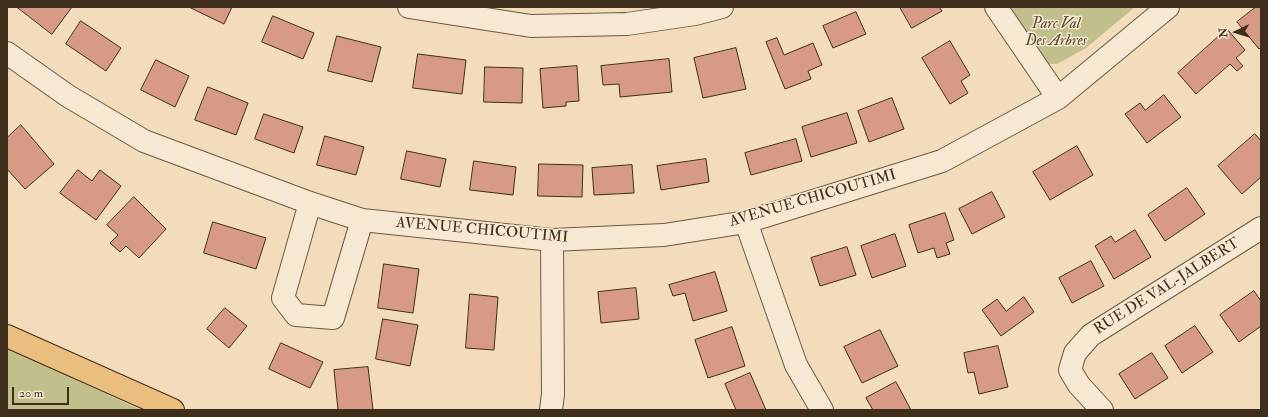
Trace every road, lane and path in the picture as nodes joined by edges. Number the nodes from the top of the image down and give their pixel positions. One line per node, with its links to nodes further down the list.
1 (409, 7): 5 (street)
2 (722, 7): 5 (street)
3 (996, 7): 7 (street)
4 (1168, 7): 7 (street, AVENUE CHICOUTIMI)
5 (627, 15)
6 (7, 53): 8 (street, AVENUE CHICOUTIMI)
7 (1058, 98): 10 (street, AVENUE CHICOUTIMI)
8 (310, 203): 9 (street, AVENUE CHICOUTIMI); 9 (street)
9 (362, 220): 12 (street, AVENUE CHICOUTIMI)
10 (746, 222): 12 (street, AVENUE CHICOUTIMI); 16 (street)
11 (1261, 228): 17 (street, RUE DE VAL-JALBERT)
12 (552, 240): 15 (street)
13 (7, 336): 14 (main road)
14 (173, 410)
15 (552, 410)
16 (822, 410)
17 (1102, 410)

